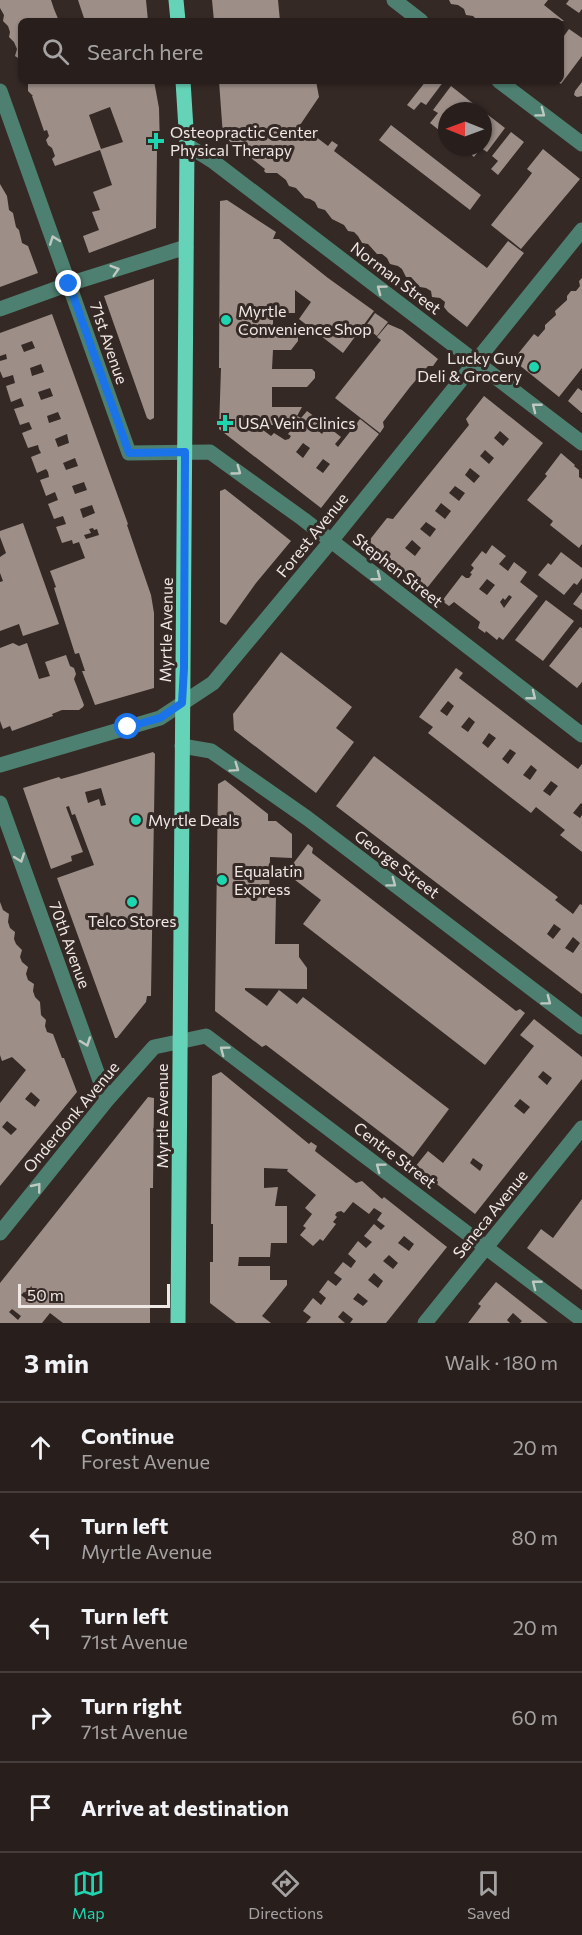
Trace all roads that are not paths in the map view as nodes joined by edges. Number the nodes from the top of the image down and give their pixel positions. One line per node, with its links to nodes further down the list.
1 (176, 0): 3 (main road)
2 (394, 0): 4 (street)
3 (177, 18)
4 (417, 18)
5 (183, 84): 9 (main road, Myrtle Avenue)
6 (504, 84): 8 (street, one-way to 8)
7 (0, 91): 12 (street, 71st Avenue, one-way to 7)
8 (582, 144)
9 (187, 145): 11 (main road, Myrtle Avenue); 14 (street, Norman Street, one-way to 9)
10 (582, 230): 14 (street, Forest Avenue)
11 (186, 247): 12 (street, one-way to 11); 16 (main road, Myrtle Avenue)
12 (69, 284): 13 (street); 16 (street, 71st Avenue)
13 (0, 309)
14 (476, 361): 15 (street, Norman Street, one-way to 14); 17 (street, Forest Avenue)
15 (582, 443)
16 (185, 452): 17 (street, Stephen Street, one-way to 17); 18 (main road, Myrtle Avenue)
17 (331, 541): 18 (street, Forest Avenue); 19 (street, Stephen Street, one-way to 19)
18 (182, 703): 20 (main road, Myrtle Avenue); 21 (street, Forest Avenue)
19 (582, 735)
20 (182, 746): 23 (street, George Street, one-way to 23); 24 (main road, Myrtle Avenue)
21 (0, 765)
22 (0, 803): 25 (street, 70th Avenue, one-way to 25)
23 (582, 1027)
24 (180, 1041): 25 (street, Onderdonk Avenue); 28 (street, Centre Street, one-way to 24); 30 (main road, Myrtle Avenue)
25 (107, 1100): 27 (street, Onderdonk Avenue, one-way to 25)
26 (582, 1128): 28 (street, Seneca Avenue)
27 (0, 1233)
28 (487, 1247): 29 (street, Centre Street, one-way to 28); 31 (street, Seneca Avenue)
29 (582, 1320)
30 (179, 1323)
31 (425, 1323)

